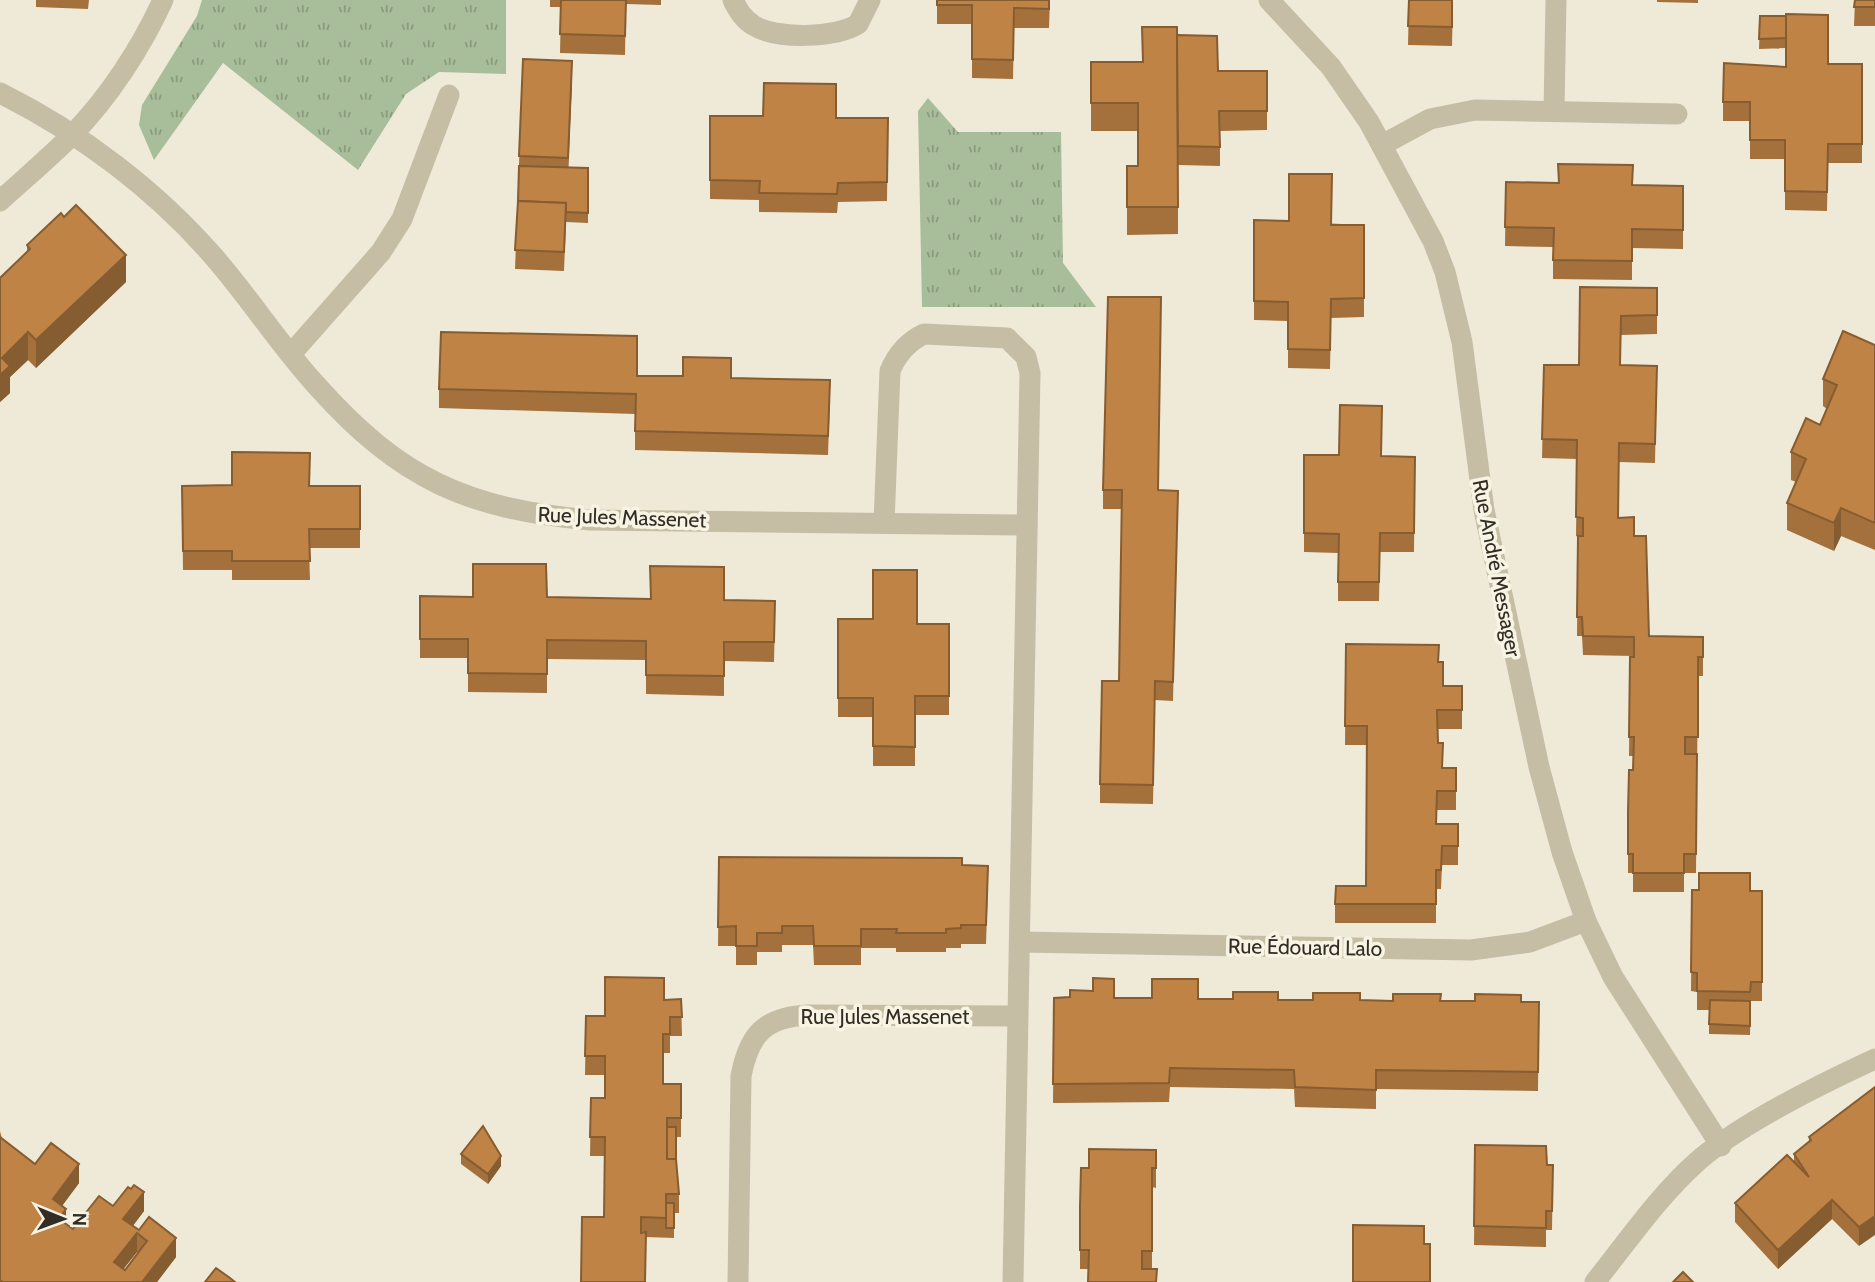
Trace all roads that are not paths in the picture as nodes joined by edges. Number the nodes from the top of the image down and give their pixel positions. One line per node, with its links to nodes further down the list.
1 (163, 0): 10 (street)
2 (733, 0): 3 (street)
3 (870, 0)
4 (1269, 0): 11 (street, Rue André Messager)
5 (1556, 0): 8 (street)
6 (0, 93): 10 (street, Rue Jules Massenet)
7 (449, 94): 13 (street)
8 (1554, 110): 9 (street); 11 (street)
9 (1677, 114)
10 (72, 135): 12 (street); 13 (street, Rue Jules Massenet)
11 (1382, 145): 16 (street, Rue André Messager)
12 (0, 201)
13 (291, 354): 14 (street, Rue Jules Massenet)
14 (884, 523): 15 (street, Rue Jules Massenet); 15 (street)
15 (1027, 524): 17 (street)
16 (1586, 921): 17 (street, Rue Édouard Lalo); 20 (street, Rue André Messager)
17 (1020, 942): 18 (street)
18 (1017, 1016): 21 (street, Rue Jules Massenet); 22 (street)
19 (1875, 1059): 20 (street)
20 (1721, 1146): 23 (street)
21 (738, 1282)
22 (1013, 1282)
23 (1595, 1282)

